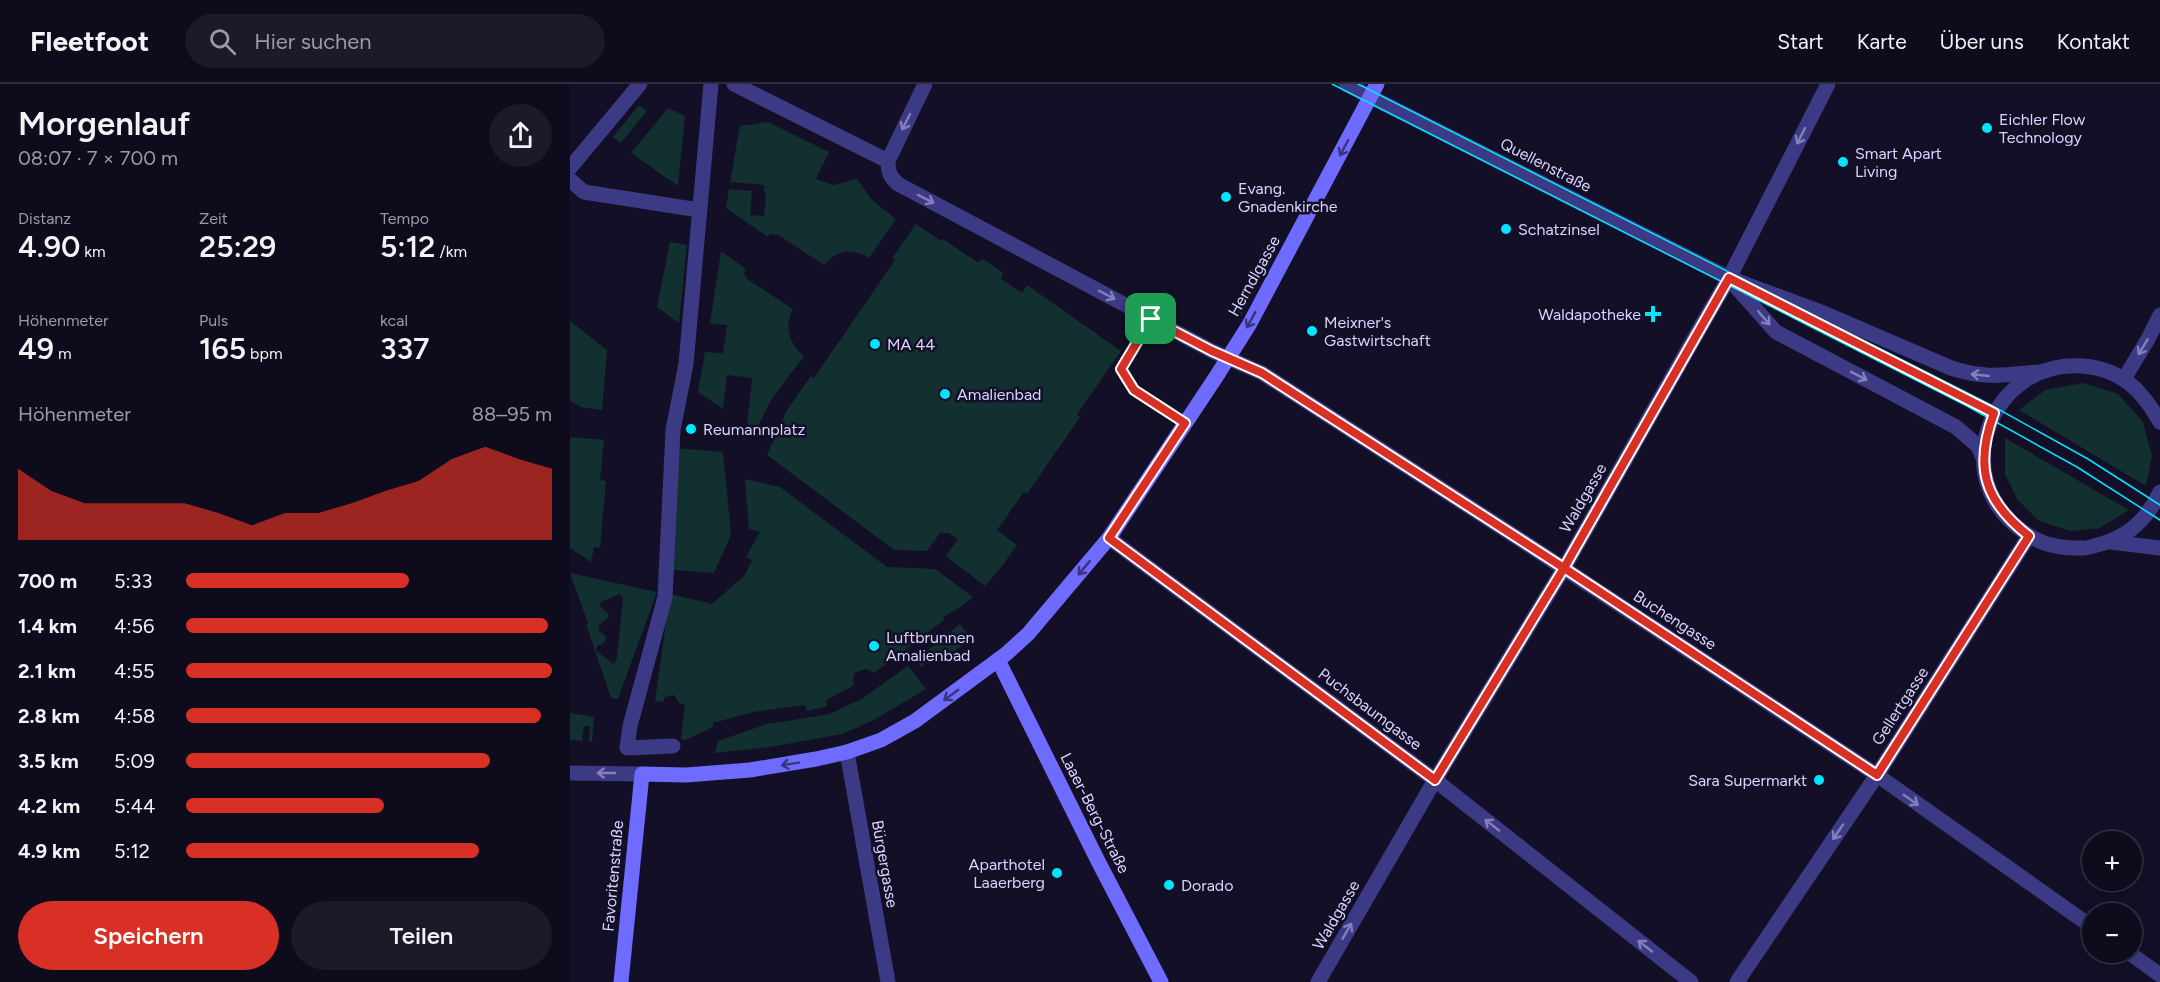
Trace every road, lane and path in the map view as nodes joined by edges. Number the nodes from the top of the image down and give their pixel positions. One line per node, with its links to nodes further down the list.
1 (640, 84): 9 (street)
2 (711, 84): 11 (street)
3 (734, 84): 8 (street)
4 (925, 84): 8 (street, one-way to 8)
5 (1346, 84): 7 (street, Quellenstraße)
6 (1828, 84): 12 (street, Waldgasse, one-way to 12)
7 (1374, 90): 12 (street, Quellenstraße); 15 (main road, Herndlgasse, one-way to 15)
8 (888, 161): 14 (street, one-way to 14)
9 (570, 168)
10 (570, 180): 11 (street)
11 (699, 210): 30 (street)
12 (1729, 278): 16 (street, Quellenstraße, one-way to 12); 18 (lane, Quellenstraße); 21 (street, Quellenstraße, one-way to 21); 28 (street, Waldgasse)
13 (2160, 315): 17 (street, one-way to 17)
14 (1151, 319): 15 (street); 20 (lane)
15 (1228, 357): 20 (main road); 28 (street, Buchengasse)
16 (2038, 372): 17 (street); 18 (street)
17 (2124, 379): 19 (street)
18 (1994, 413): 21 (street)
19 (2160, 422)
20 (1185, 423): 25 (main road)
21 (1983, 458): 24 (street)
22 (2160, 492): 23 (street)
23 (2156, 510): 26 (street)
24 (2029, 536): 26 (street); 34 (street, Gellertgasse)
25 (1109, 538): 29 (main road, one-way to 29); 35 (street, Puchsbaumgasse)
26 (2111, 542): 27 (street)
27 (2160, 548)
28 (1564, 568): 34 (street, Buchengasse); 35 (street, Waldgasse)
29 (998, 660): 31 (main road, one-way to 31); 41 (main road, Laaer-Berg-Straße)
30 (673, 746)
31 (847, 752): 33 (main road, one-way to 33); 40 (street, Bürgergasse)
32 (570, 773): 33 (street, one-way to 32)
33 (642, 774): 39 (main road, Favoritenstraße)
34 (1877, 775): 36 (street, Buchengasse, one-way to 36); 44 (street, Gellertgasse, one-way to 44)
35 (1435, 780): 42 (street, Waldgasse, one-way to 35); 43 (street, Puchsbaumgasse, one-way to 35)
36 (2082, 920)
37 (2142, 962): 38 (street)
38 (2160, 975)
39 (621, 982)
40 (888, 982)
41 (1161, 982)
42 (1318, 982)
43 (1690, 982)
44 (1737, 982)

